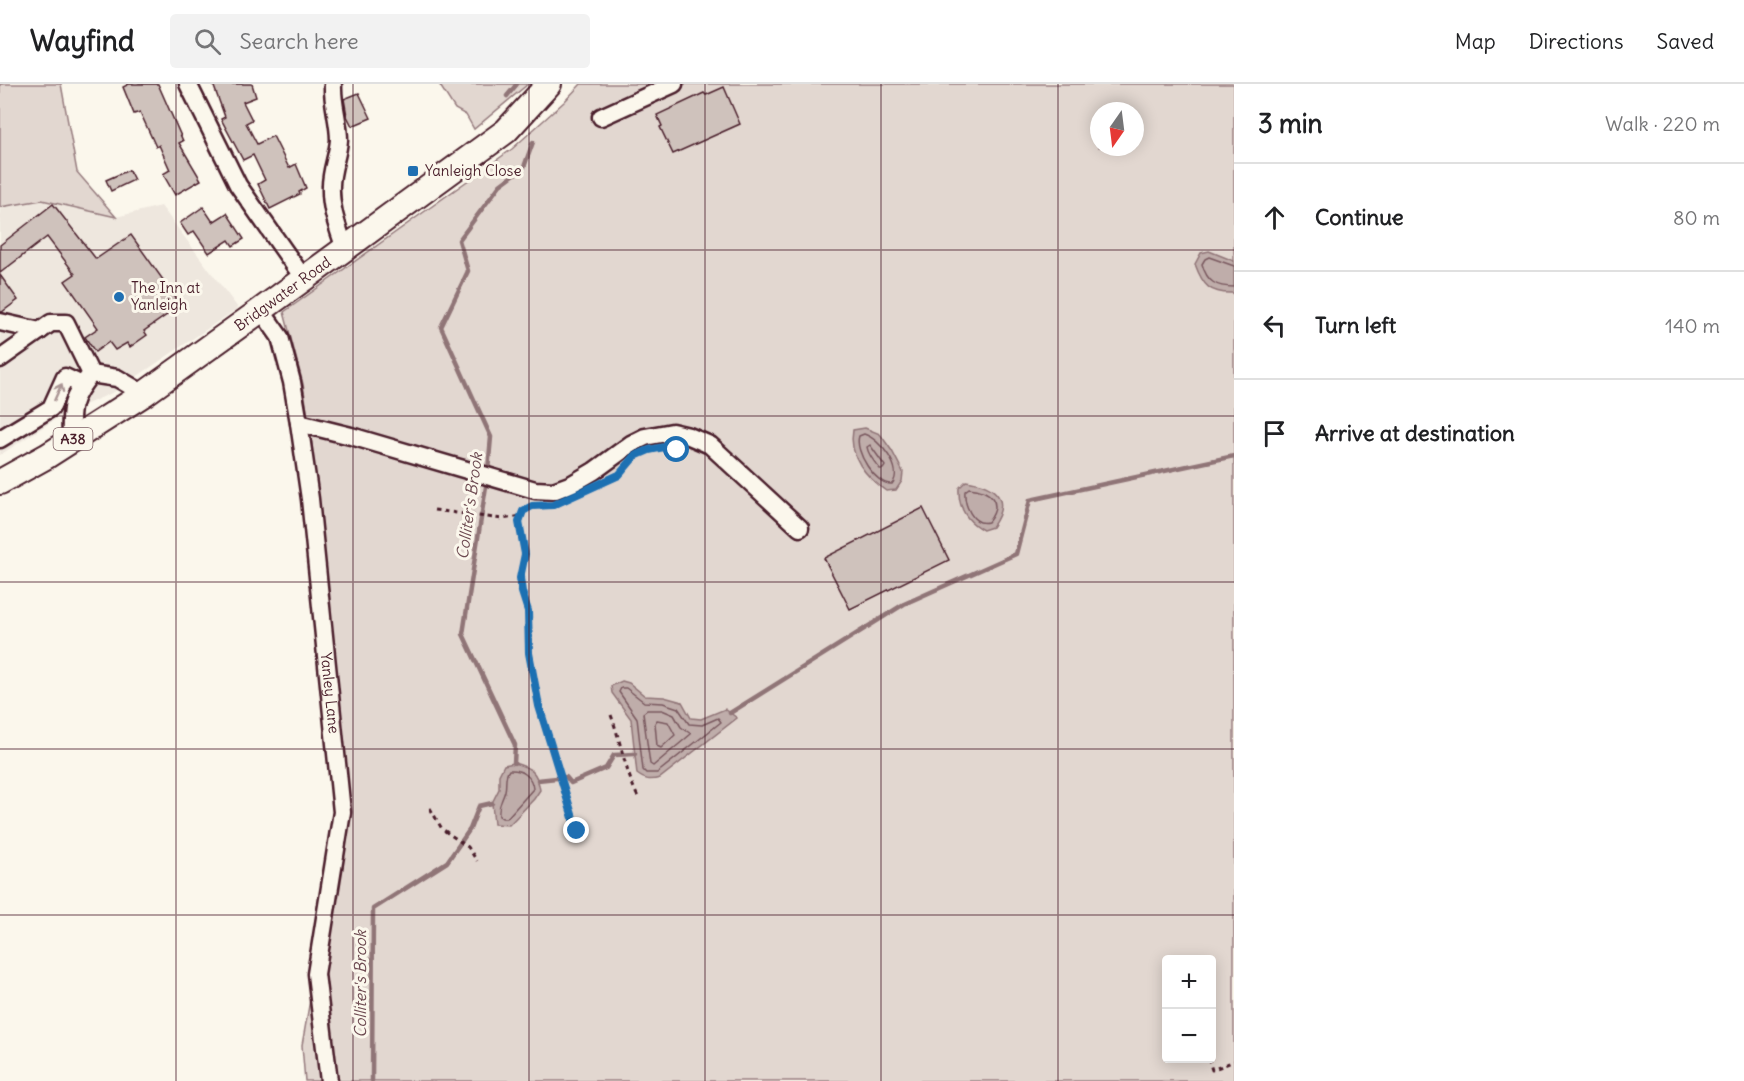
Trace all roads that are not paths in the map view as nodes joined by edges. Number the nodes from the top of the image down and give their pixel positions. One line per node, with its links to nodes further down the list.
1 (188, 84): 7 (street)
2 (549, 84): 6 (highway, Bridgwater Road / A38)
3 (671, 84): 5 (street)
4 (333, 85): 6 (street)
5 (601, 117)
6 (345, 249): 7 (highway, Bridgwater Road / A38)
7 (304, 279): 8 (highway, Bridgwater Road / A38)
8 (261, 310): 13 (highway, Bridgwater Road / A38); 14 (street, Yanley Lane)
9 (0, 322): 10 (street)
10 (40, 331): 11 (street); 12 (street)
11 (0, 359)
12 (87, 380): 13 (street); 15 (street, one-way to 12); 16 (street)
13 (144, 394): 16 (highway, Bridgwater Road / A38)
14 (299, 423): 18 (street); 19 (street, Yanley Lane)
15 (0, 440)
16 (71, 441): 17 (highway, Bridgwater Road / A38)
17 (0, 482)
18 (800, 528)
19 (329, 1081)

